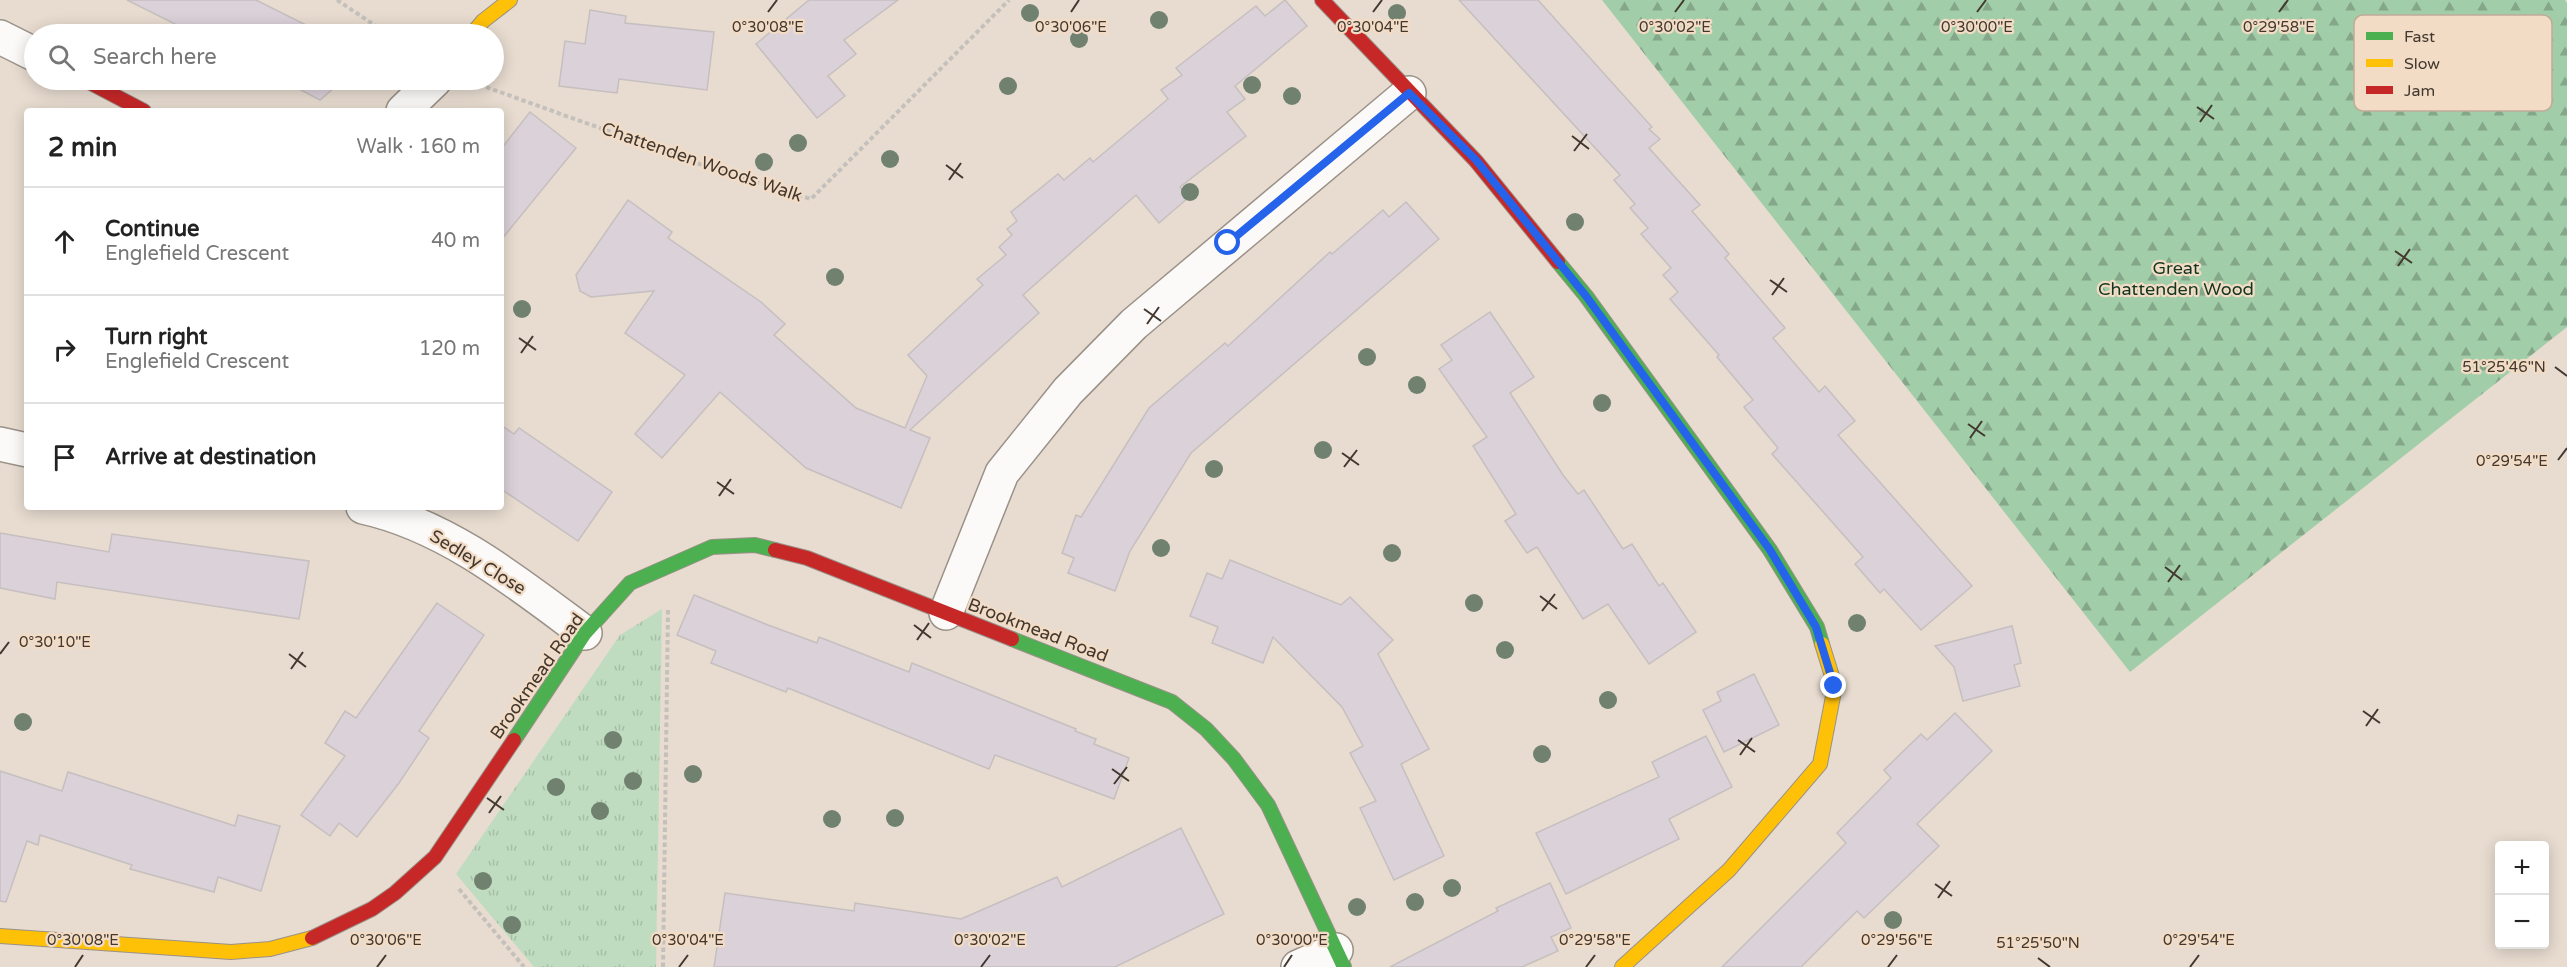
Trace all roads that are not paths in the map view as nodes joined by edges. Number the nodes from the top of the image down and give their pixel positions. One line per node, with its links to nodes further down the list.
1 (510, 0): 3 (street)
2 (1322, 0): 8 (street)
3 (480, 24)
4 (0, 37): 5 (street)
5 (24, 49)
6 (104, 90): 9 (street)
7 (424, 90): 10 (street)
8 (1409, 93): 14 (street); 19 (street)
9 (138, 108)
10 (407, 108)
11 (0, 444): 12 (street)
12 (24, 449)
13 (375, 510): 15 (street, Sedley Close)
14 (946, 612): 15 (street, Brookmead Road); 17 (street, Brookmead Road)
15 (585, 633): 16 (street, Brookmead Road)
16 (0, 936)
17 (1340, 958): 18 (street)
18 (1298, 967)
19 (1622, 967)

